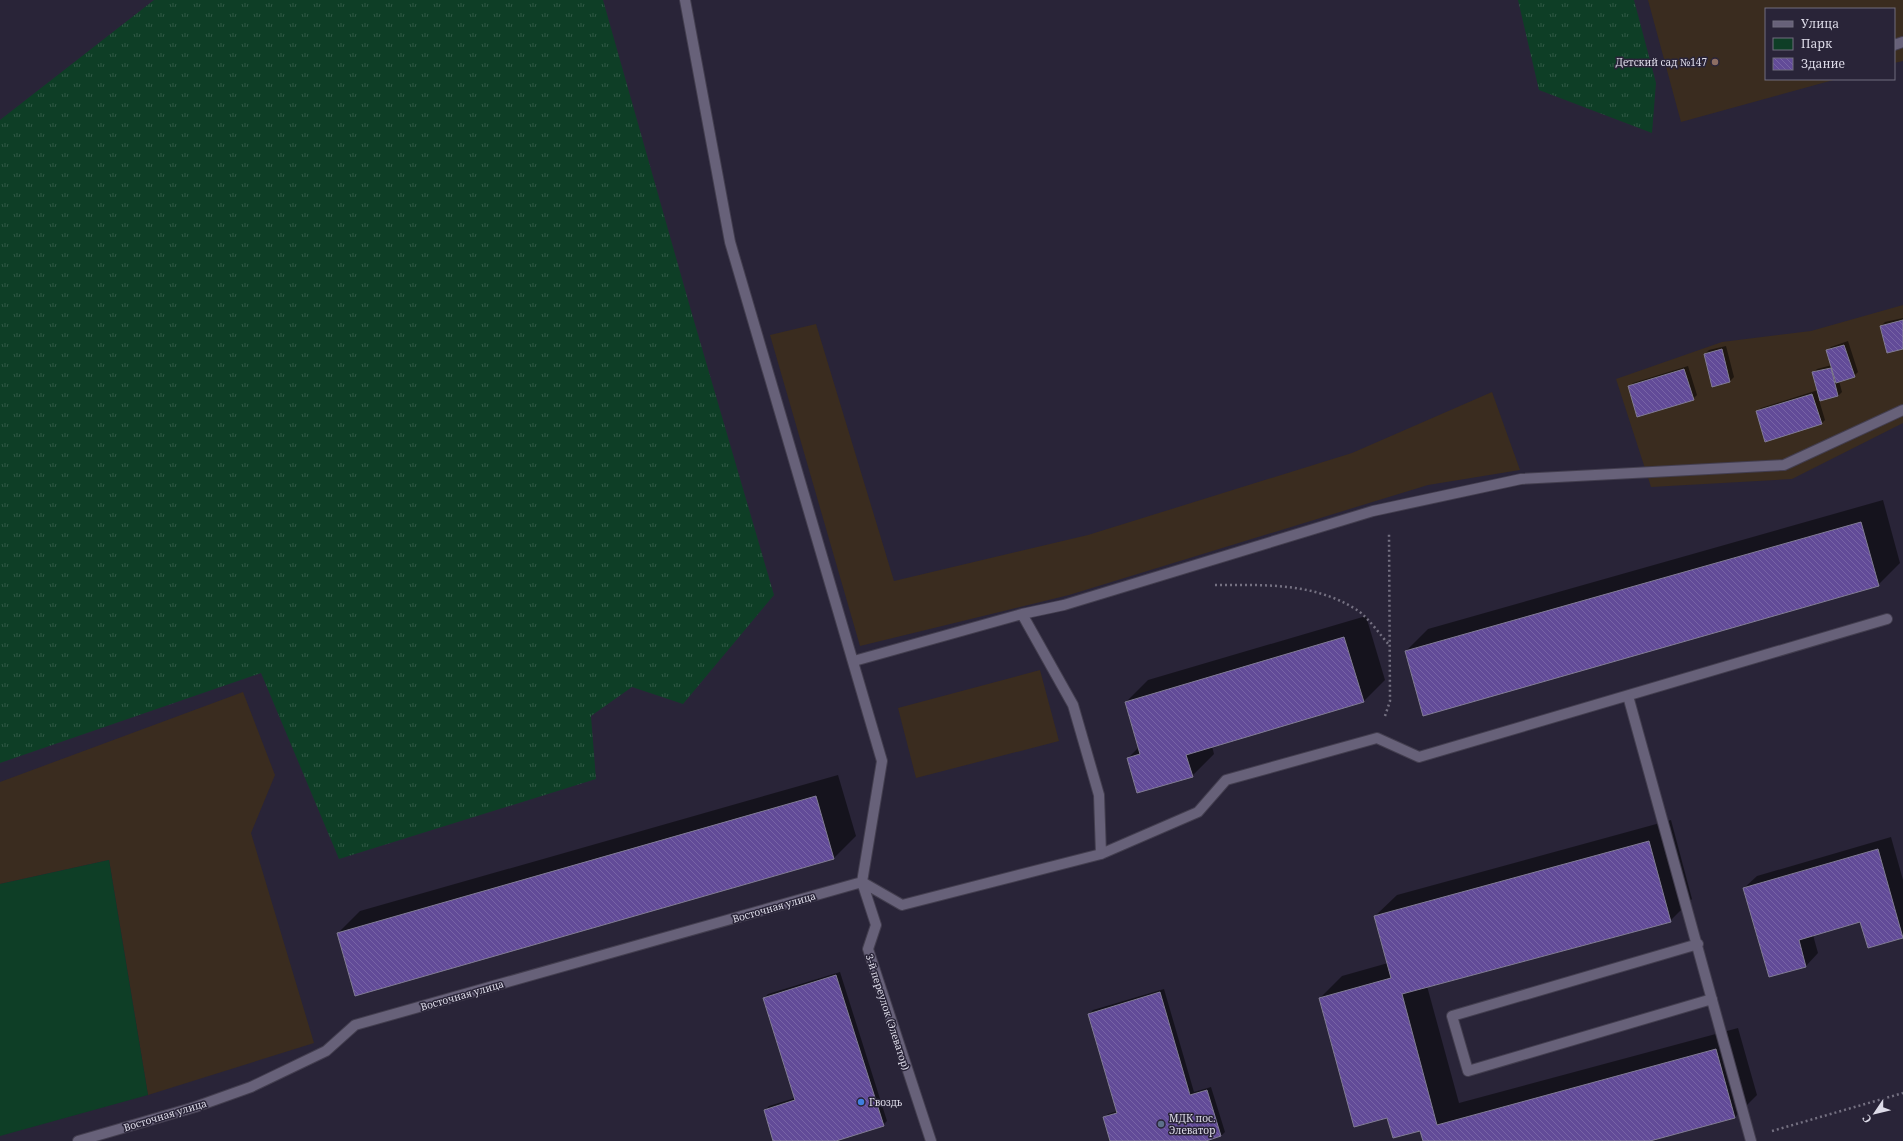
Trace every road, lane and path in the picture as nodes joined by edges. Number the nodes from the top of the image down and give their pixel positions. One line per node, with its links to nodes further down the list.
1 (685, 0): 8 (street)
2 (1903, 410): 3 (street)
3 (1388, 508): 5 (street); 7 (path)
4 (1213, 585): 7 (path)
5 (1022, 614): 8 (street); 11 (street)
6 (1887, 619): 9 (street)
7 (1390, 646): 10 (path)
8 (854, 661): 12 (street)
9 (1628, 696): 10 (street); 13 (street)
10 (1377, 738): 11 (street)
11 (1101, 854): 12 (street)
12 (862, 882): 17 (street, Восточная улица); 18 (street, 3-й переулок (Элеватор))
13 (1698, 944): 14 (street); 14 (street)
14 (1712, 999): 16 (street)
15 (1903, 1093): 16 (path)
16 (1750, 1139)
17 (78, 1141)
18 (931, 1141)

